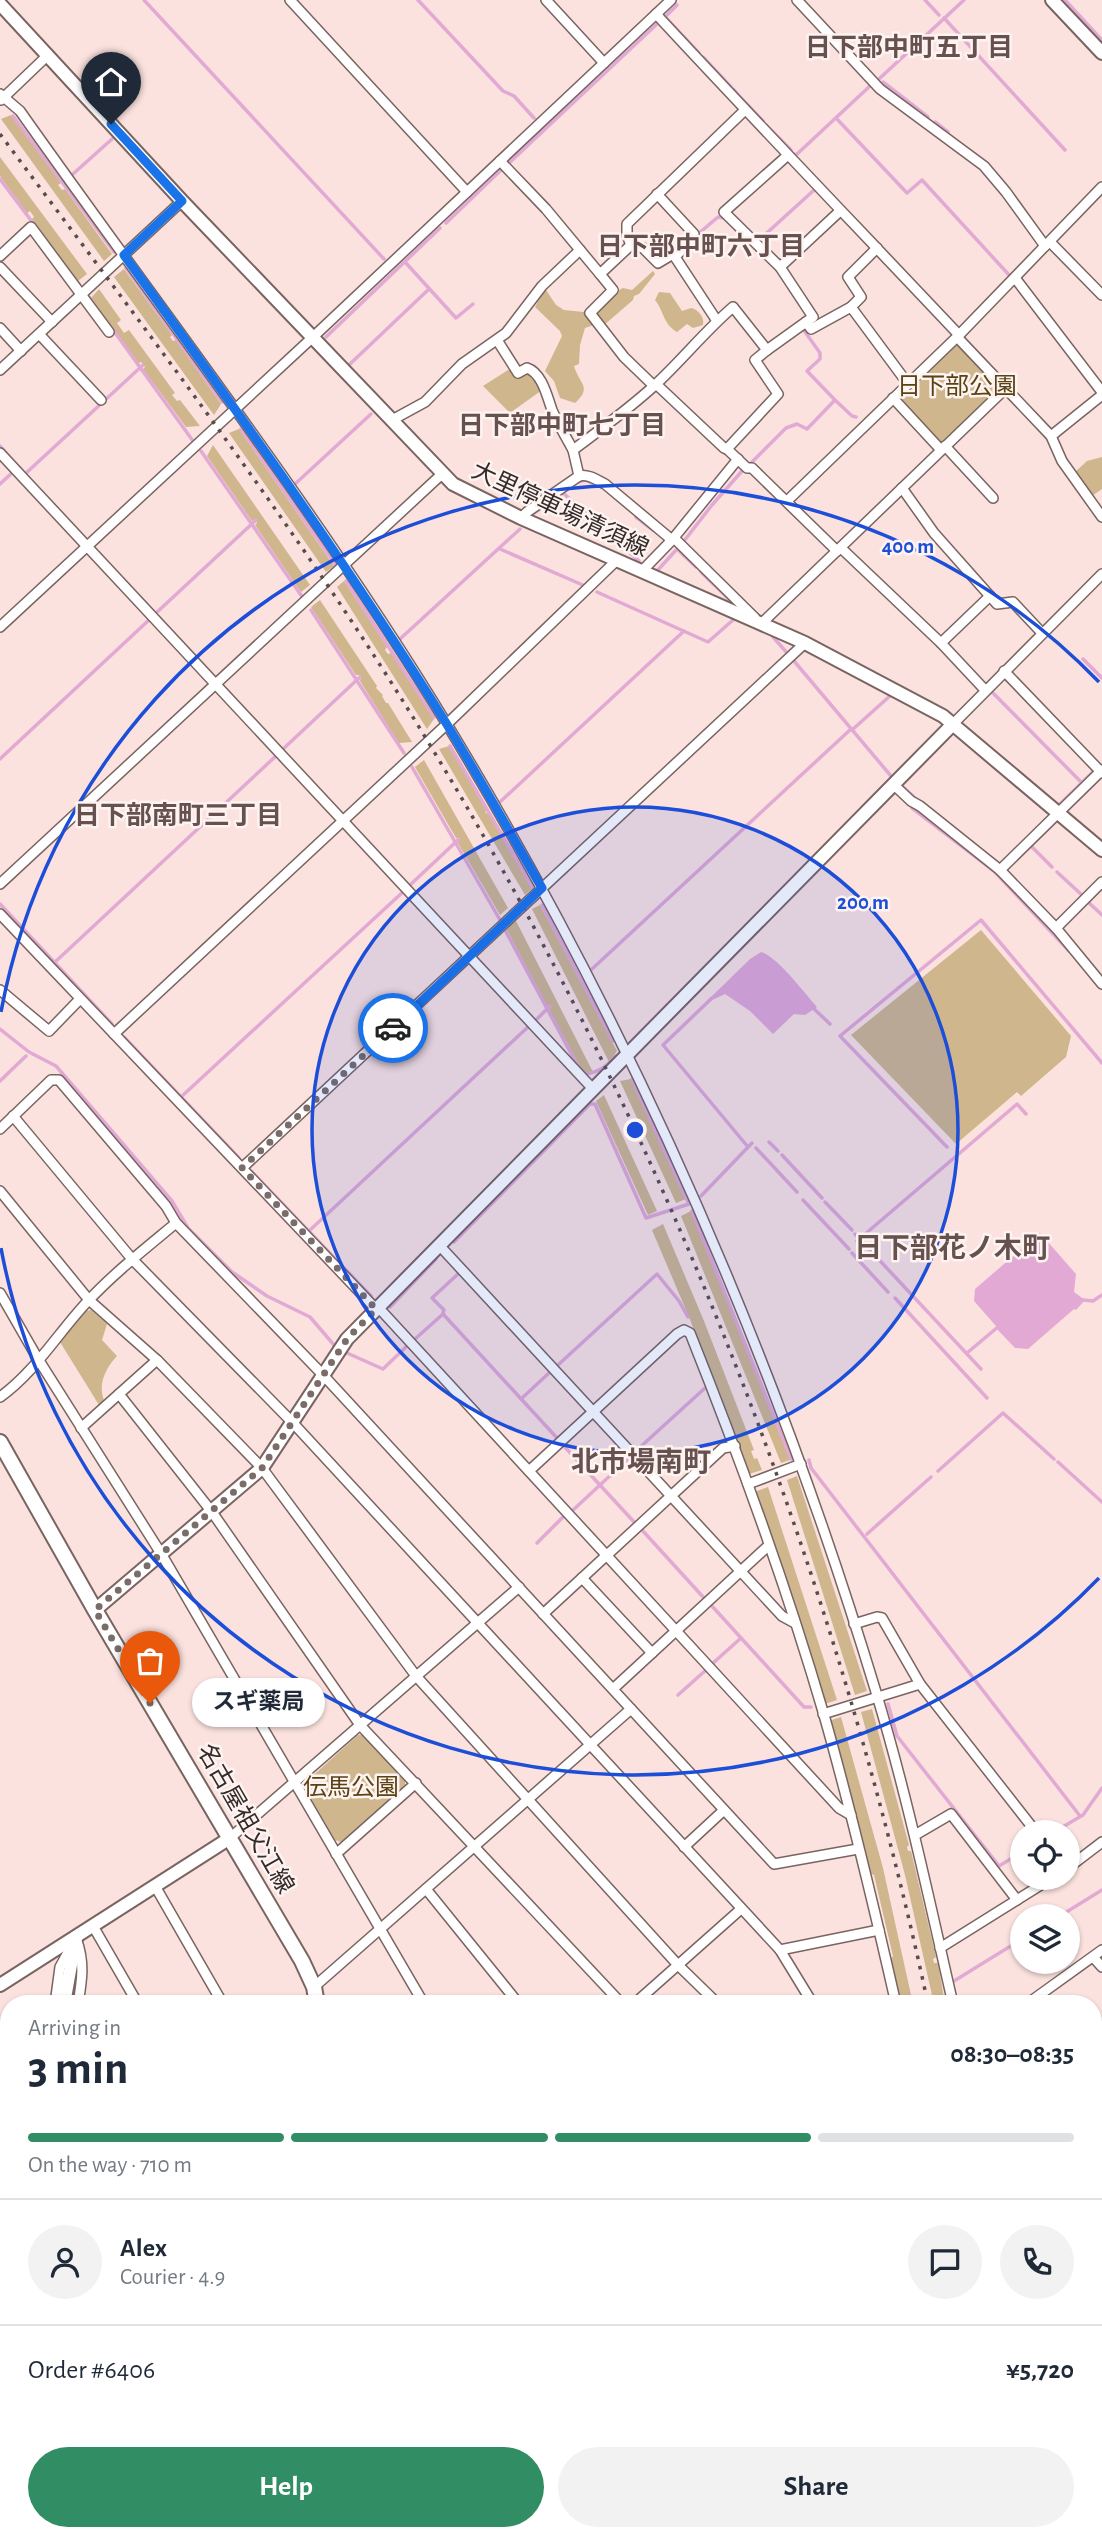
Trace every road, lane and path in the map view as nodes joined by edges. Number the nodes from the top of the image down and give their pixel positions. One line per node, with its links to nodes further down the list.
1 (290, 0): 16 (street)
2 (545, 0): 10 (street)
3 (671, 0): 7 (street)
4 (797, 0): 20 (street)
5 (1052, 0): 8 (street)
6 (0, 4): 9 (street, 大里停車場清須線)
7 (656, 14): 10 (street); 12 (street)
8 (1102, 53)
9 (48, 55): 11 (street); 18 (street, 大里停車場清須線)
10 (604, 63): 14 (street)
11 (1, 97): 24 (street)
12 (745, 110): 13 (street); 17 (street)
13 (788, 155): 19 (street); 28 (street)
14 (500, 161): 16 (street); 23 (street)
15 (1102, 187): 20 (street)
16 (467, 191): 41 (street)
17 (657, 194): 21 (street); 26 (street)
18 (182, 201): 24 (street); 41 (street, 大里停車場清須線)
19 (840, 211): 22 (street); 28 (street)
20 (1048, 244): 30 (street); 32 (street)
21 (631, 245): 26 (street); 29 (street)
22 (877, 248): 33 (street); 40 (street)
23 (580, 250): 29 (street); 42 (street)
24 (124, 255): 31 (street); 52 (street)
25 (0, 256): 31 (street)
26 (675, 257): 34 (street)
27 (0, 267): 35 (street)
28 (780, 267): 36 (street)
29 (600, 274): 47 (street)
30 (1015, 278): 40 (street); 49 (street)
31 (82, 294): 35 (street); 38 (street)
32 (1102, 295)
33 (850, 307): 36 (street); 46 (street)
34 (717, 321): 43 (street); 47 (street)
35 (52, 322): 39 (street)
36 (806, 322): 43 (street)
37 (0, 328): 44 (street)
38 (109, 332)
39 (39, 334): 44 (street); 51 (street)
40 (958, 336): 46 (street); 48 (street)
41 (313, 337): 52 (street); 53 (street, 大里停車場清須線)
42 (497, 340): 53 (street); 57 (street)
43 (768, 350): 56 (street)
44 (21, 351): 45 (street)
45 (0, 370)
46 (908, 384): 50 (street)
47 (655, 385): 56 (street); 57 (street)
48 (1006, 388): 54 (street); 55 (street)
49 (1102, 394): 54 (street)
50 (893, 398): 55 (street); 64 (street)
51 (101, 400)
52 (235, 409): 68 (street); 71 (street)
53 (392, 421): 60 (street, 大里停車場清須線)
54 (1051, 436): 65 (street)
55 (943, 448): 62 (street); 63 (street)
56 (727, 449): 59 (street)
57 (573, 450): 61 (street)
58 (0, 453): 68 (street)
59 (738, 459): 64 (street); 67 (street)
60 (442, 474): 66 (street, 大里停車場清須線); 71 (street)
61 (579, 476): 66 (street); 67 (street)
62 (902, 488): 69 (street); 74 (street)
63 (993, 498)
64 (787, 501): 69 (street)
65 (1102, 517)
66 (521, 518): 70 (street, 大里停車場清須線)
67 (673, 539): 72 (street); 75 (street)
68 (87, 547): 76 (street); 81 (street)
69 (839, 550): 75 (street); 79 (street)
70 (617, 560): 72 (street, 大里停車場清須線); 83 (street)
71 (344, 566): 81 (street); 83 (street)
72 (642, 571): 75 (street, 大里停車場清須線)
73 (1102, 574): 77 (street)
74 (990, 596): 77 (street); 79 (street)
75 (760, 623): 78 (street, 大里停車場清須線)
76 (0, 627)
77 (1042, 633): 80 (street)
78 (805, 643): 84 (street, 大里停車場清須線); 93 (street)
79 (941, 643): 82 (street)
80 (1004, 671): 82 (street); 85 (street)
81 (216, 685): 88 (street); 92 (street)
82 (985, 690): 84 (street)
83 (446, 724): 88 (street); 93 (street)
84 (953, 724): 86 (street); 87 (street, 大里停車場清須線)
85 (1102, 771): 87 (street)
86 (894, 785): 90 (street); 101 (street)
87 (1058, 813): 89 (street, 大里停車場清須線); 90 (street)
88 (343, 820): 96 (street); 100 (street)
89 (1102, 850)
90 (1000, 870): 95 (street)
91 (1102, 882): 95 (street)
92 (0, 884)
93 (542, 888): 96 (street); 101 (street)
94 (0, 914): 99 (street)
95 (1056, 928): 97 (street)
96 (470, 956): 102 (street); 105 (street)
97 (1102, 984)
98 (0, 990): 99 (street)
99 (80, 999): 100 (street)
100 (114, 1034): 105 (street)
101 (627, 1054): 102 (street); 123 (street)
102 (593, 1089): 108 (street)
103 (13, 1116): 104 (street); 107 (street); 109 (street)
104 (0, 1129)
105 (242, 1168): 112 (street)
106 (0, 1191): 111 (street)
107 (176, 1223): 109 (street); 115 (street)
108 (439, 1245): 112 (street); 118 (street)
109 (132, 1259): 111 (street); 119 (street)
110 (0, 1293): 113 (street)
111 (89, 1300): 113 (street); 114 (street)
112 (377, 1308): 115 (street); 125 (street)
113 (38, 1359): 117 (street); 120 (street)
114 (157, 1360): 116 (street); 124 (street)
115 (324, 1376): 119 (street); 134 (street)
116 (119, 1394): 120 (street); 128 (street)
117 (0, 1397)
118 (593, 1412): 122 (street); 125 (street); 127 (street)
119 (293, 1423): 124 (street); 138 (street)
120 (81, 1428): 130 (street)
121 (0, 1442): 135 (main road, 名古屋祖父江線)
122 (735, 1446): 126 (street); 127 (street)
123 (801, 1464): 126 (street); 139 (street)
124 (262, 1468): 128 (street); 142 (street)
125 (529, 1471): 131 (street)
126 (748, 1483): 129 (street)
127 (671, 1496): 131 (street); 132 (street)
128 (212, 1512): 130 (street); 148 (street)
129 (768, 1546): 132 (street); 137 (street)
130 (162, 1555): 135 (street); 150 (street)
131 (607, 1556): 133 (street); 140 (street)
132 (740, 1571): 137 (street); 140 (street)
133 (582, 1578): 136 (street); 141 (street)
134 (519, 1587): 136 (street); 138 (street)
135 (95, 1610): 157 (main road, 名古屋祖父江線)
136 (543, 1614): 144 (street)
137 (793, 1622): 147 (street)
138 (477, 1623): 142 (street); 149 (street)
139 (855, 1624): 143 (street); 145 (street)
140 (676, 1631): 141 (street); 154 (street)
141 (652, 1653): 144 (street)
142 (416, 1676): 148 (street); 152 (street)
143 (920, 1684): 145 (street); 155 (street)
144 (612, 1689): 146 (street)
145 (877, 1696): 147 (street); 156 (street)
146 (631, 1709): 149 (street); 153 (street)
147 (823, 1714): 154 (street)
148 (360, 1725): 150 (street); 151 (street)
149 (590, 1745): 152 (street); 160 (street)
150 (294, 1782): 157 (street); 162 (street)
151 (415, 1783): 159 (street); 162 (street)
152 (528, 1800): 159 (street); 177 (street)
153 (724, 1810): 160 (street); 161 (street)
154 (851, 1815): 161 (street)
155 (1027, 1820)
156 (915, 1835): 167 (street); 173 (street)
157 (229, 1838): 164 (street); 180 (main road, 名古屋祖父江線)
158 (1102, 1842): 163 (street)
159 (475, 1846): 165 (street); 189 (street)
160 (684, 1847): 168 (street)
161 (858, 1849): 171 (street)
162 (336, 1854): 170 (street)
163 (1080, 1859)
164 (155, 1886): 169 (street); 185 (street)
165 (426, 1889): 170 (street); 188 (street)
166 (1033, 1890): 167 (street)
167 (1017, 1900): 173 (street)
168 (741, 1909): 174 (street); 177 (street)
169 (93, 1926): 172 (street); 184 (street)
170 (380, 1929): 180 (street); 187 (street)
171 (879, 1930): 174 (street); 193 (street)
172 (76, 1937): 179 (street); 181 (street); 182 (street); 183 (street)
173 (940, 1948): 194 (street)
174 (780, 1950): 192 (street)
175 (1102, 1950): 176 (street)
176 (1093, 1957): 178 (street); 195 (street)
177 (678, 1965): 190 (street); 191 (street)
178 (1102, 1967)
179 (0, 1985)
180 (314, 1987): 186 (main road, 名古屋祖父江線)
181 (56, 1995)
182 (66, 1995)
183 (79, 1995)
184 (133, 1995)
185 (218, 1995)
186 (315, 1995)
187 (419, 1995)
188 (512, 1995)
189 (614, 1995)
190 (644, 1995)
191 (709, 1995)
192 (808, 1995)
193 (894, 1995)
194 (951, 1995)
195 (1040, 1995)

